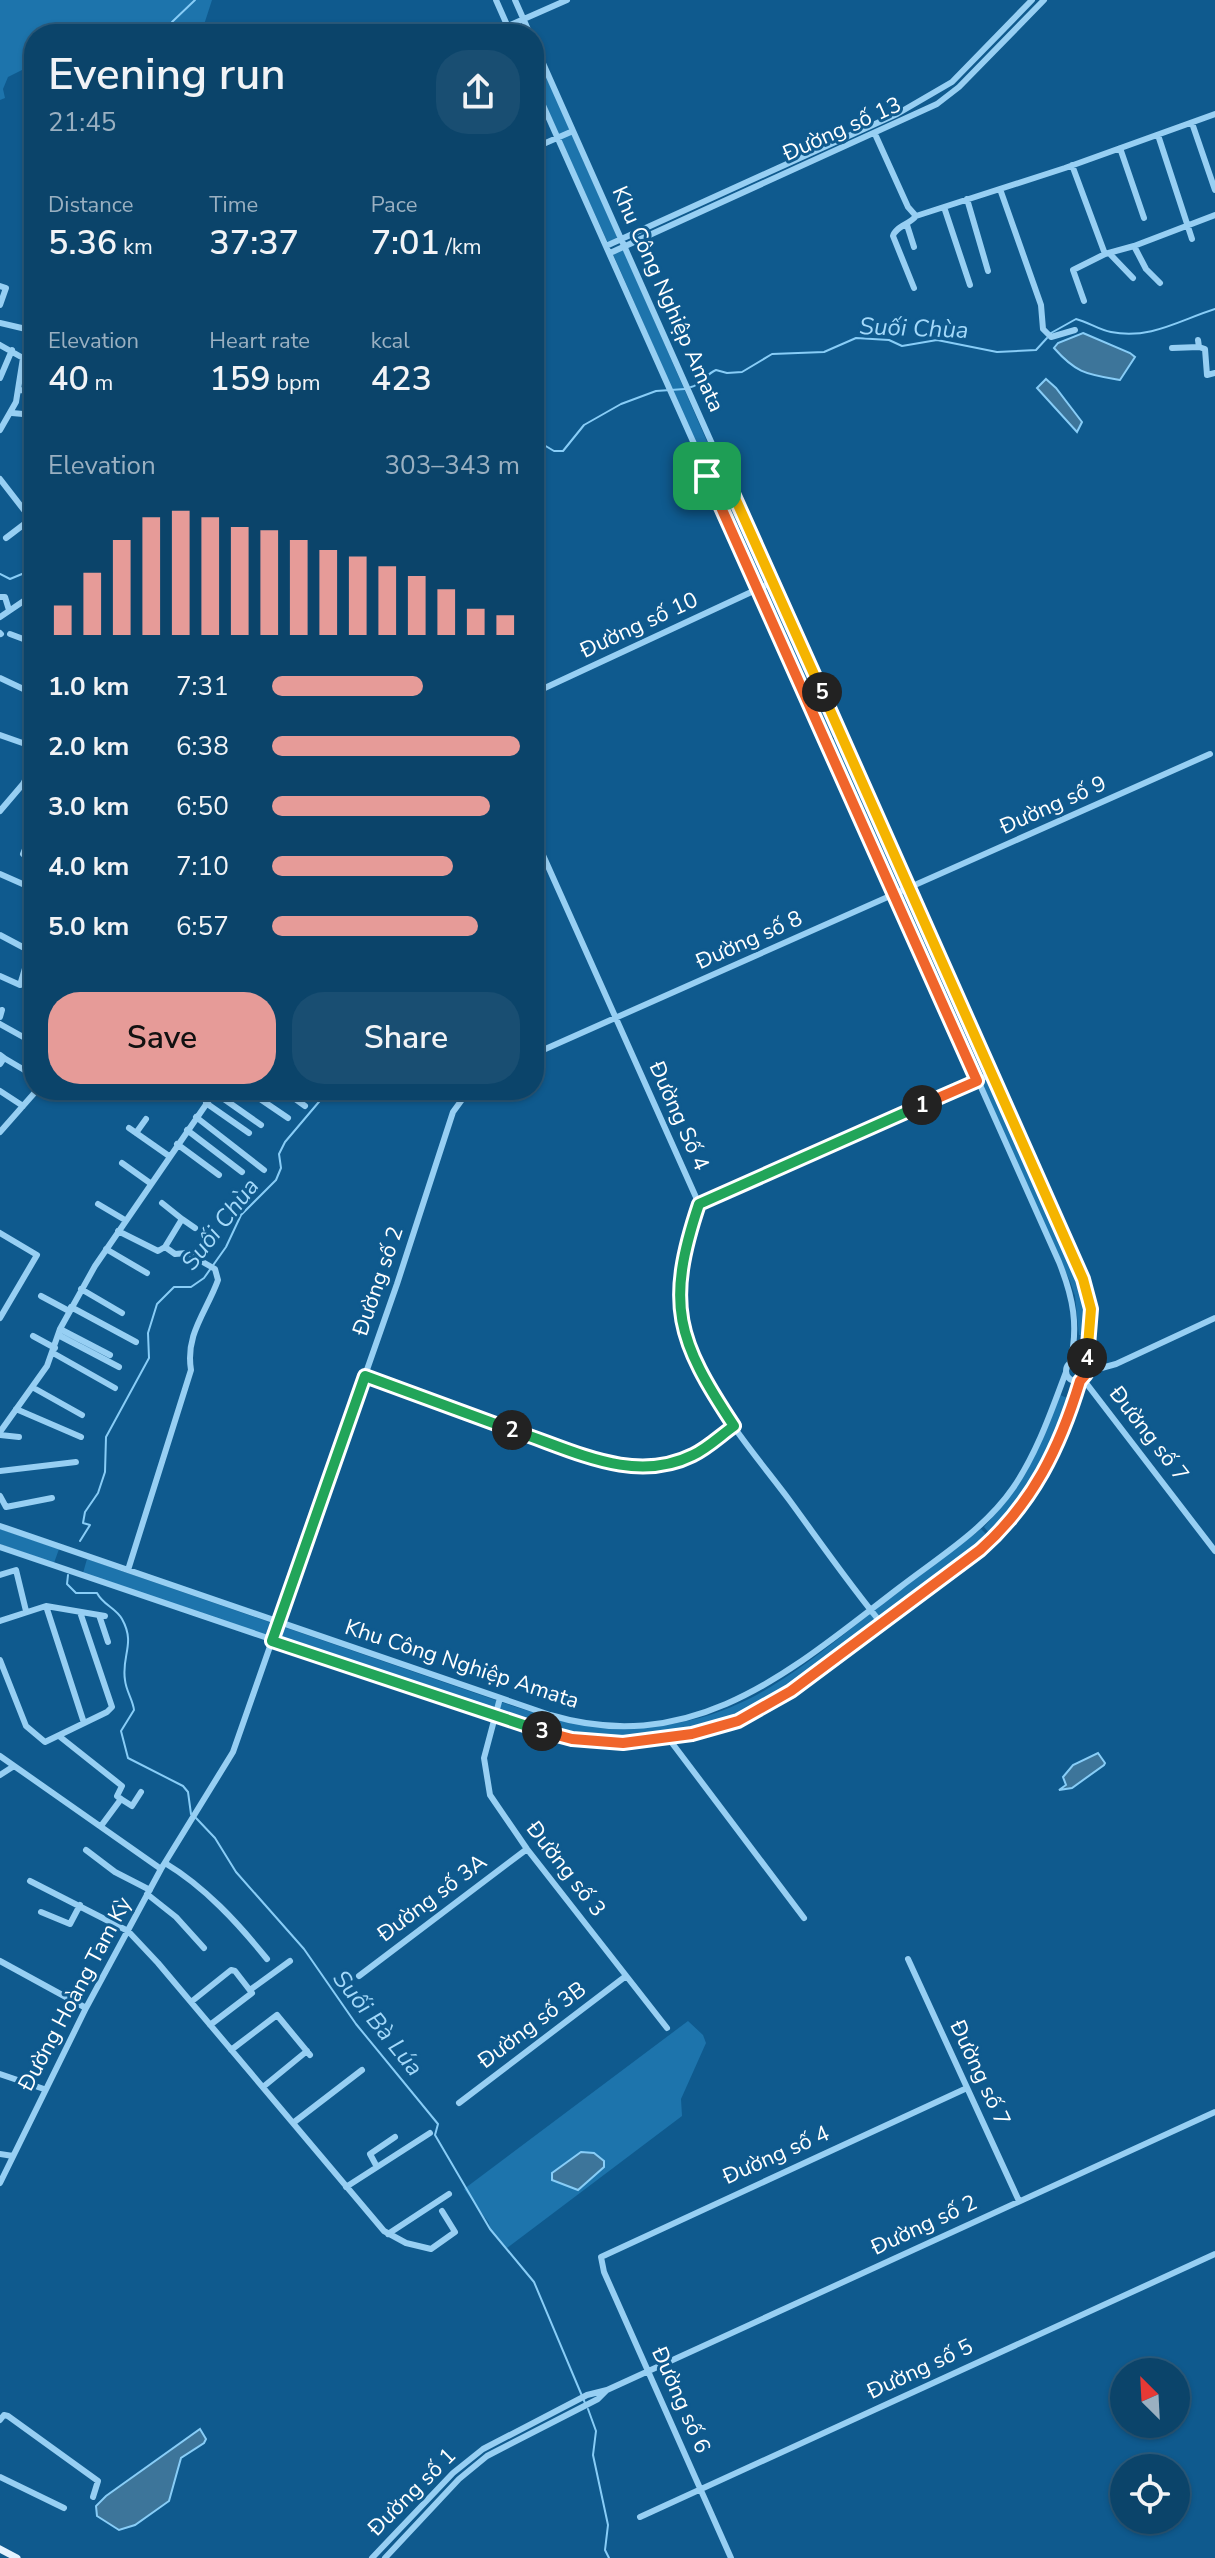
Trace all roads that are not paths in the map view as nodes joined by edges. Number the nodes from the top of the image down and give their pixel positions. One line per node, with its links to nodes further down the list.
1 (496, 0): 7 (street)
2 (515, 0): 6 (street)
3 (567, 0): 6 (street)
4 (1032, 0): 11 (street, Đường số 13)
5 (1044, 0): 11 (street, Đường số 13)
6 (523, 19): 8 (street); 9 (street)
7 (507, 24)
8 (512, 24)
9 (525, 24)
10 (544, 66): 17 (street, Khu Công Nghiệp Amata)
11 (966, 75): 14 (street, Đường số 13); 16 (street, Đường số 13)
12 (544, 108): 20 (street, Khu Công Nghiệp Amata)
13 (1215, 114): 15 (street)
14 (883, 121): 16 (street); 23 (street, Đường số 13)
15 (1192, 123): 19 (street); 28 (street)
16 (887, 129): 18 (street, Đường số 13)
17 (573, 131): 20 (street); 37 (street, Khu Công Nghiệp Amata)
18 (875, 134): 23 (street, Đường số 13); 32 (street)
19 (1158, 135): 22 (street); 34 (street)
20 (557, 138): 21 (street); 40 (street, Khu Công Nghiệp Amata)
21 (544, 144)
22 (1120, 148): 24 (street); 33 (street)
23 (819, 155): 25 (street, Đường số 13); 26 (street, Đường số 13)
24 (1072, 165): 27 (street); 41 (street)
25 (769, 172): 26 (street); 37 (street, Đường số 13)
26 (773, 180): 37 (street, Đường số 13)
27 (1000, 189): 29 (street); 52 (street)
28 (1215, 190)
29 (967, 199): 30 (street); 42 (street)
30 (944, 207): 32 (street); 45 (street)
31 (1215, 215): 34 (street)
32 (916, 216): 35 (street)
33 (1144, 218)
34 (1189, 224): 36 (street); 38 (street)
35 (907, 225): 39 (street); 47 (street)
36 (1192, 239)
37 (623, 243): 40 (street); 64 (street, Khu Công Nghiệp Amata)
38 (1134, 246): 41 (street); 44 (street)
39 (914, 247)
40 (608, 250): 65 (street, Khu Công Nghiệp Amata)
41 (1107, 254): 43 (street); 48 (street)
42 (988, 271)
43 (1133, 278)
44 (1160, 283)
45 (970, 285)
46 (0, 286): 49 (street)
47 (914, 288)
48 (1084, 301)
49 (0, 305)
50 (0, 323): 51 (street)
51 (24, 329)
52 (1075, 330)
53 (0, 345): 55 (street)
54 (1172, 348): 57 (street)
55 (12, 350): 56 (street); 58 (street)
56 (23, 361): 59 (street)
57 (1215, 373)
58 (0, 378)
59 (20, 390): 60 (street); 61 (street)
60 (24, 390)
61 (12, 413): 62 (street); 63 (street)
62 (24, 414)
63 (0, 430)
64 (722, 469): 65 (street); 70 (street, Khu Công Nghiệp Amata)
65 (707, 476): 71 (street, Khu Công Nghiệp Amata)
66 (1, 483): 67 (street)
67 (24, 511)
68 (24, 526): 69 (street)
69 (6, 538)
70 (773, 582): 71 (street, Đường số 10); 81 (street, Khu Công Nghiệp Amata)
71 (758, 590): 79 (street, Đường số 10); 83 (street, Khu Công Nghiệp Amata)
72 (0, 597): 74 (street)
73 (24, 600): 74 (street)
74 (9, 610): 75 (street)
75 (0, 617)
76 (10, 634): 77 (street)
77 (24, 639)
78 (0, 678): 80 (street)
79 (544, 688)
80 (24, 689)
81 (841, 734): 83 (street); 92 (street, Khu Công Nghiệp Amata)
82 (0, 735): 84 (street)
83 (826, 741): 93 (street, Khu Công Nghiệp Amata)
84 (24, 743)
85 (1210, 754): 92 (street, Đường số 9)
86 (23, 784): 87 (street)
87 (0, 811)
88 (544, 857): 98 (street, Đường Số 4)
89 (2, 875): 90 (street); 91 (street)
90 (0, 884)
91 (24, 885)
92 (910, 889): 93 (street, Đường số 9); 104 (street, Khu Công Nghiệp Amata)
93 (895, 895): 98 (street, Đường số 8); 105 (street, Khu Công Nghiệp Amata)
94 (0, 935): 95 (street)
95 (24, 948)
96 (24, 974): 97 (street)
97 (0, 976)
98 (617, 1019): 101 (street); 132 (street, Đường Số 4)
99 (0, 1024): 100 (street)
100 (24, 1037)
101 (544, 1050)
102 (1, 1059): 103 (street)
103 (24, 1070)
104 (992, 1074): 105 (street); 155 (street, Khu Công Nghiệp Amata)
105 (977, 1081): 132 (street); 152 (street, Khu Công Nghiệp Amata)
106 (0, 1091): 114 (street)
107 (28, 1100): 114 (street)
108 (208, 1100): 113 (street)
109 (227, 1100): 119 (street)
110 (262, 1100): 117 (street)
111 (297, 1100): 115 (street)
112 (462, 1100): 156 (street, Đường số 2)
113 (206, 1103): 116 (street); 122 (street)
114 (23, 1106): 121 (street)
115 (305, 1106)
116 (196, 1117): 120 (street); 126 (street)
117 (288, 1118)
118 (146, 1119): 124 (street)
119 (261, 1125)
120 (187, 1130): 123 (street); 127 (street)
121 (0, 1132)
122 (249, 1133)
123 (177, 1144): 124 (street); 128 (street)
124 (169, 1156): 129 (street)
125 (122, 1163): 129 (street)
126 (264, 1170)
127 (242, 1172)
128 (219, 1175)
129 (150, 1183): 134 (street)
130 (162, 1203): 133 (street)
131 (98, 1204): 134 (street)
132 (699, 1204): 161 (street, Đường Số 4)
133 (182, 1219): 135 (street); 138 (street)
134 (125, 1220): 136 (street)
135 (195, 1228)
136 (118, 1231): 138 (street); 139 (street)
137 (0, 1233): 144 (street)
138 (165, 1247): 177 (street)
139 (106, 1249): 140 (street); 141 (street)
140 (147, 1273)
141 (81, 1289): 143 (street); 145 (street)
142 (41, 1296): 143 (street)
143 (70, 1309): 147 (street); 149 (street)
144 (1, 1313)
145 (122, 1313)
146 (1215, 1318): 155 (street)
147 (59, 1332): 150 (street); 151 (street); 153 (street)
148 (33, 1336): 150 (street)
149 (136, 1342)
150 (54, 1350): 157 (street); 158 (street)
151 (110, 1355)
152 (1070, 1363): 154 (street, Khu Công Nghiệp Amata); 155 (street)
153 (119, 1367)
154 (1066, 1372): 155 (street, Đường số 7); 170 (street, Khu Công Nghiệp Amata)
155 (1084, 1375): 171 (street, Khu Công Nghiệp Amata); 174 (street, Đường số 7)
156 (365, 1376): 161 (street); 185 (street, Đường số 2)
157 (32, 1387): 159 (street); 160 (street)
158 (115, 1388)
159 (16, 1409): 162 (street); 164 (street)
160 (82, 1415)
161 (734, 1426): 181 (street, Đường Số 4)
162 (0, 1432): 163 (street)
163 (19, 1437)
164 (81, 1437)
165 (76, 1462): 166 (street)
166 (0, 1471)
167 (0, 1496): 168 (street)
168 (52, 1498)
169 (0, 1526): 173 (street, Khu Công Nghiệp Amata)
170 (981, 1526): 171 (street); 181 (street, Khu Công Nghiệp Amata)
171 (993, 1539): 186 (street, Khu Công Nghiệp Amata)
172 (0, 1547): 176 (street, Khu Công Nghiệp Amata)
173 (65, 1549): 175 (street, Khu Công Nghiệp Amata); 176 (street)
174 (1215, 1551)
175 (82, 1554): 177 (street, Khu Công Nghiệp Amata); 178 (street)
176 (58, 1567): 178 (street, Khu Công Nghiệp Amata)
177 (128, 1570): 185 (street, Khu Công Nghiệp Amata)
178 (76, 1573): 187 (street, Khu Công Nghiệp Amata)
179 (0, 1575): 182 (street)
180 (46, 1606): 182 (street); 183 (street); 192 (street)
181 (870, 1610): 186 (street, Đường Số 4); 190 (street, Khu Công Nghiệp Amata)
182 (26, 1611): 184 (street)
183 (80, 1612): 188 (street); 192 (street)
184 (0, 1621)
185 (278, 1622): 187 (street, Đường số 2); 190 (street, Khu Công Nghiệp Amata)
186 (882, 1624): 194 (street, Khu Công Nghiệp Amata)
187 (272, 1641): 191 (street, Khu Công Nghiệp Amata); 203 (street, Đường Hoàng Tam Kỳ)
188 (108, 1642)
189 (0, 1660): 193 (street)
190 (500, 1698): 191 (street, Đường số 3)
191 (495, 1715): 194 (street, Khu Công Nghiệp Amata); 201 (street, Đường số 3)
192 (84, 1723): 193 (street)
193 (59, 1736): 199 (street)
194 (669, 1739): 208 (street)
195 (0, 1756): 196 (street)
196 (14, 1766): 197 (street); 200 (street)
197 (0, 1775)
198 (141, 1792): 199 (street)
199 (121, 1799): 200 (street)
200 (101, 1826): 203 (street)
201 (527, 1849): 215 (street, Đường số 3A); 216 (street, Đường số 3)
202 (86, 1850): 205 (street)
203 (163, 1866): 205 (street, Đường Hoàng Tam Kỳ); 211 (street)
204 (30, 1881): 206 (street)
205 (149, 1892): 209 (street, Đường Hoàng Tam Kỳ); 210 (street)
206 (80, 1905): 207 (street); 209 (street)
207 (41, 1912)
208 (804, 1918)
209 (128, 1931): 218 (street); 219 (street, Đường Hoàng Tam Kỳ)
210 (204, 1948)
211 (267, 1959)
212 (908, 1959): 226 (street, Đường số 7)
213 (0, 1961): 219 (street)
214 (290, 1961): 217 (street)
215 (359, 1976)
216 (626, 1976): 221 (street, Đường số 3); 228 (street, Đường số 3B)
217 (250, 1990): 218 (street); 220 (street)
218 (191, 2002): 220 (street)
219 (86, 2008): 227 (street, Đường Hoàng Tam Kỳ)
220 (210, 2025): 222 (street)
221 (667, 2028)
222 (231, 2050): 225 (street); 225 (street)
223 (362, 2070): 230 (street)
224 (0, 2074): 227 (street)
225 (263, 2087): 230 (street)
226 (967, 2088): 239 (street, Đường số 7); 243 (street, Đường số 4)
227 (44, 2089): 234 (street, Đường Hoàng Tam Kỳ)
228 (459, 2103)
229 (1215, 2112): 239 (street, Đường số 2)
230 (293, 2123): 237 (street)
231 (430, 2133): 235 (street)
232 (395, 2137): 235 (street)
233 (0, 2154): 234 (street)
234 (13, 2156): 236 (street, Đường Hoàng Tam Kỳ)
235 (377, 2167): 237 (street)
236 (0, 2183)
237 (346, 2187): 241 (street)
238 (449, 2194): 241 (street)
239 (1019, 2201): 244 (street, Đường số 2)
240 (442, 2211): 241 (street)
241 (388, 2234)
242 (1215, 2254): 249 (street, Đường số 5)
243 (601, 2257): 244 (street, Đường số 6)
244 (648, 2371): 245 (street, Đường số 1); 249 (street, Đường số 6)
245 (607, 2390): 247 (street, Đường số 1); 247 (street, Đường số 1)
246 (0, 2420): 250 (street)
247 (485, 2452): 255 (street, Đường số 1); 256 (street, Đường số 1)
248 (0, 2477): 251 (street)
249 (701, 2489): 252 (street, Đường số 5); 257 (street, Đường số 6)
250 (93, 2497)
251 (64, 2508)
252 (640, 2517)
253 (0, 2549): 254 (main road)
254 (17, 2558)
255 (373, 2558)
256 (385, 2558)
257 (731, 2558)

